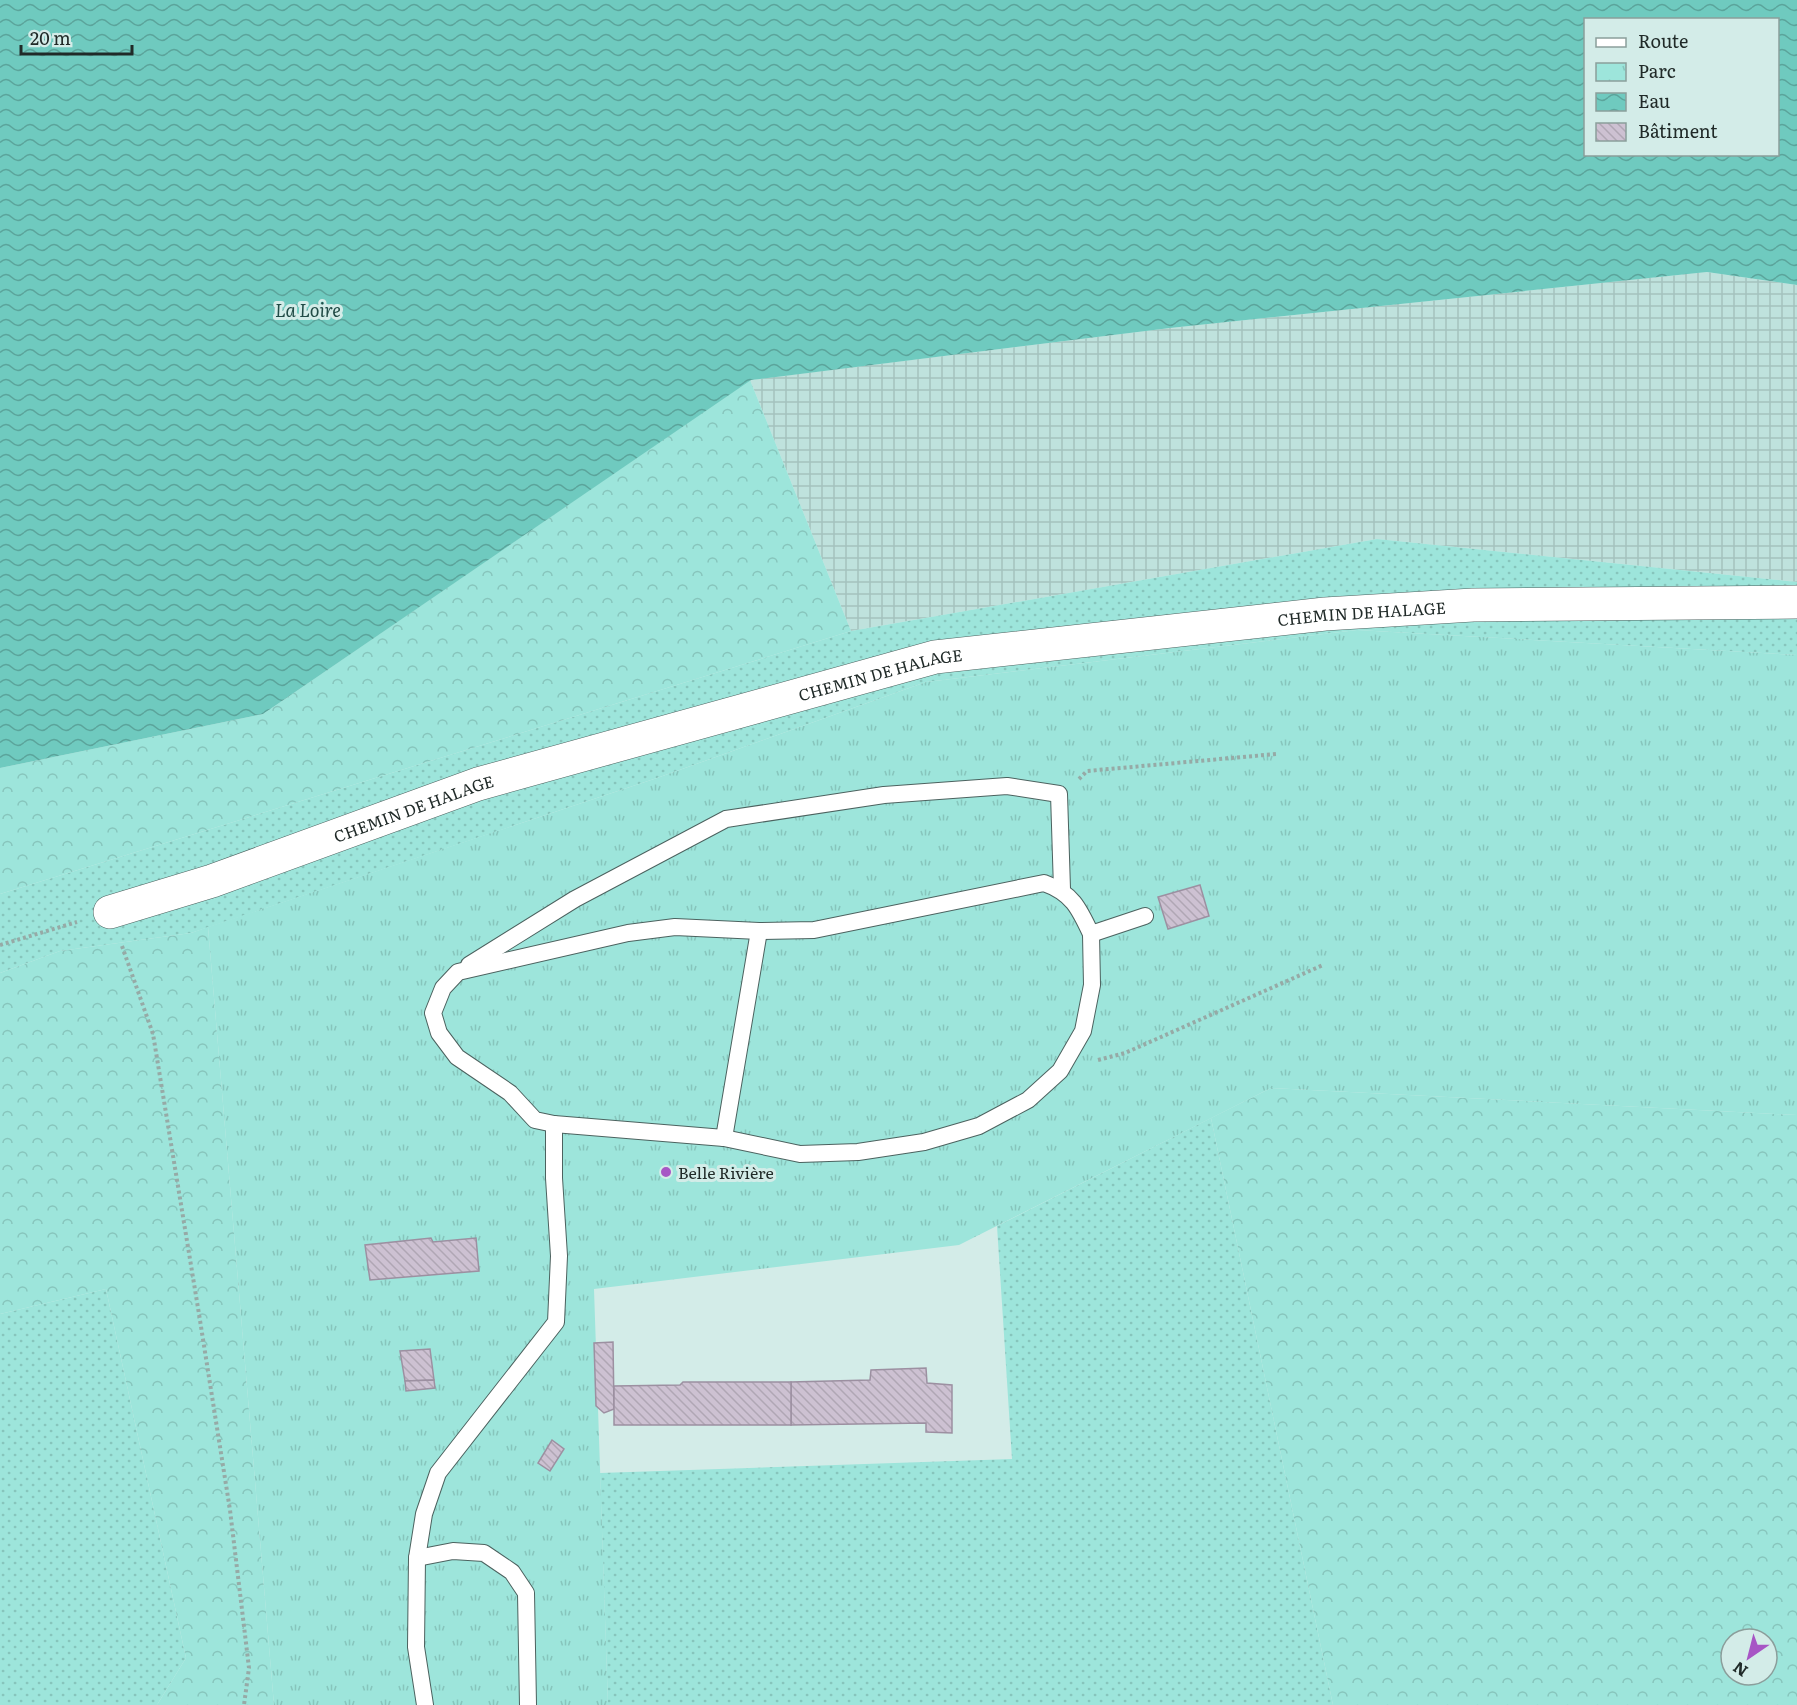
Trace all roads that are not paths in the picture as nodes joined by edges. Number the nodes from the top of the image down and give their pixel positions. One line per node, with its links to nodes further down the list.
1 (1797, 602): 3 (street, CHEMIN DE HALAGE)
2 (1062, 890): 5 (lane); 6 (lane); 7 (lane)
3 (110, 912)
4 (1145, 916): 6 (lane)
5 (759, 931): 7 (lane); 9 (lane)
6 (1091, 934): 9 (lane)
7 (458, 972): 8 (lane)
8 (554, 1124): 9 (lane); 10 (lane)
9 (724, 1138)
10 (417, 1558): 11 (lane); 12 (lane)
11 (425, 1705)
12 (528, 1705)

